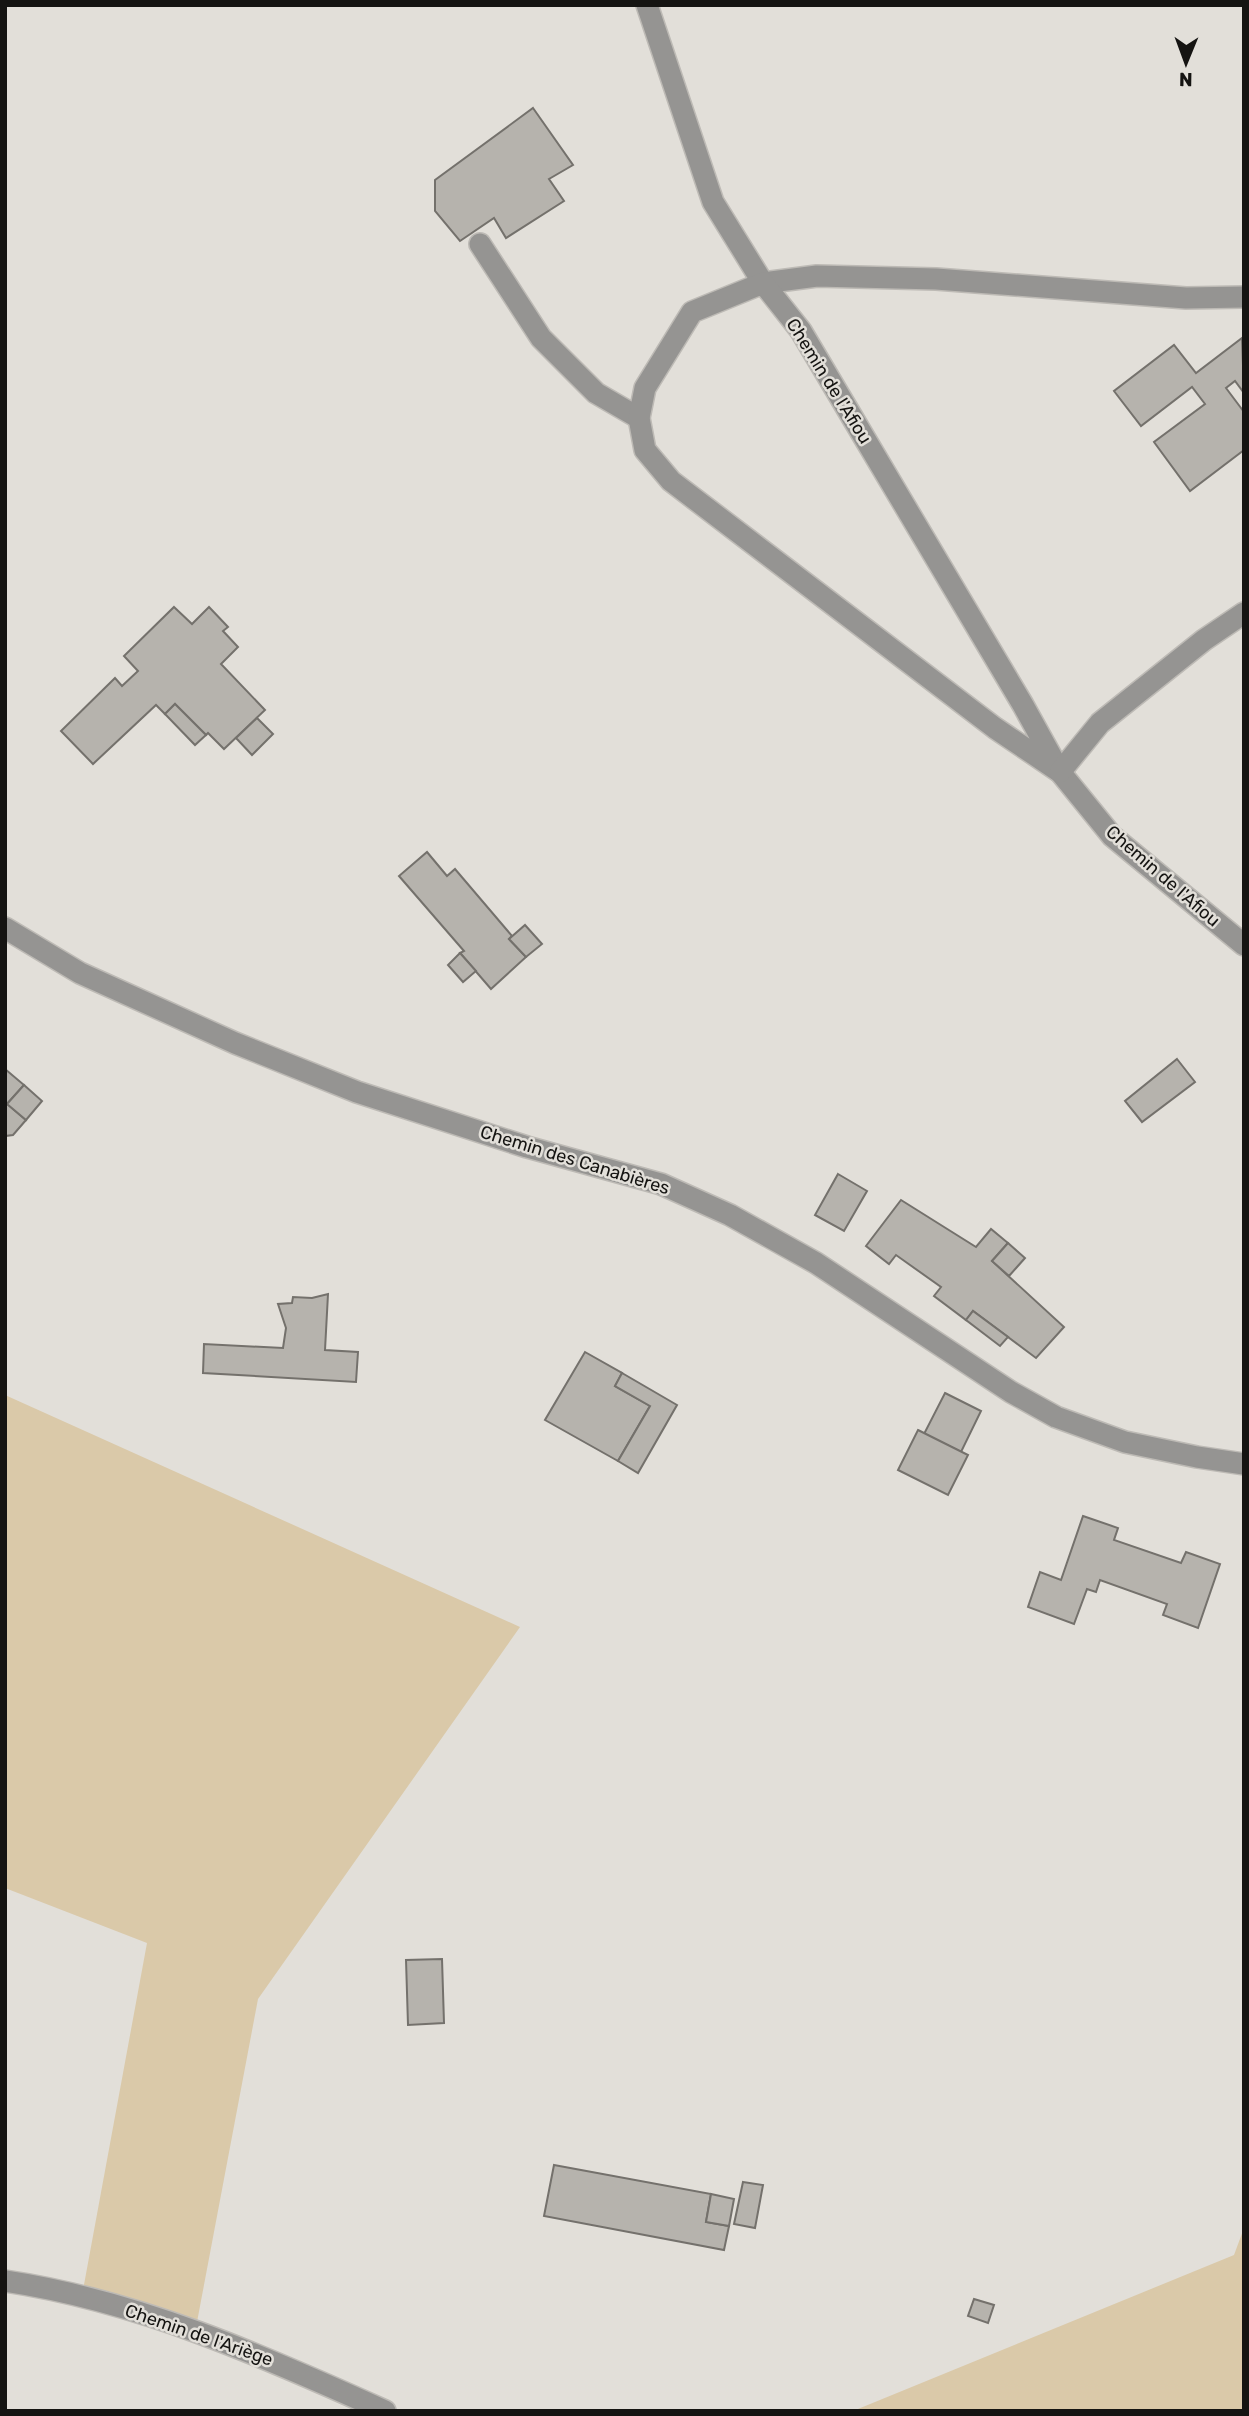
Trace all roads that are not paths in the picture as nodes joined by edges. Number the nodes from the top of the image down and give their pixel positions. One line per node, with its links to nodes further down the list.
1 (647, 5): 3 (street)
2 (480, 244): 5 (street)
3 (763, 283): 4 (street); 5 (street, Chemin de l'Afiou); 7 (street, Chemin de l'Afiou)
4 (1244, 297)
5 (639, 418): 7 (street, Chemin de l'Afiou)
6 (1244, 613): 7 (street)
7 (1059, 772): 9 (street, Chemin de l'Afiou)
8 (5, 928): 10 (street, Chemin des Canabières)
9 (1244, 945)
10 (1244, 1464)
11 (5, 2281): 12 (street, Chemin de l'Ariège)
12 (385, 2411)

